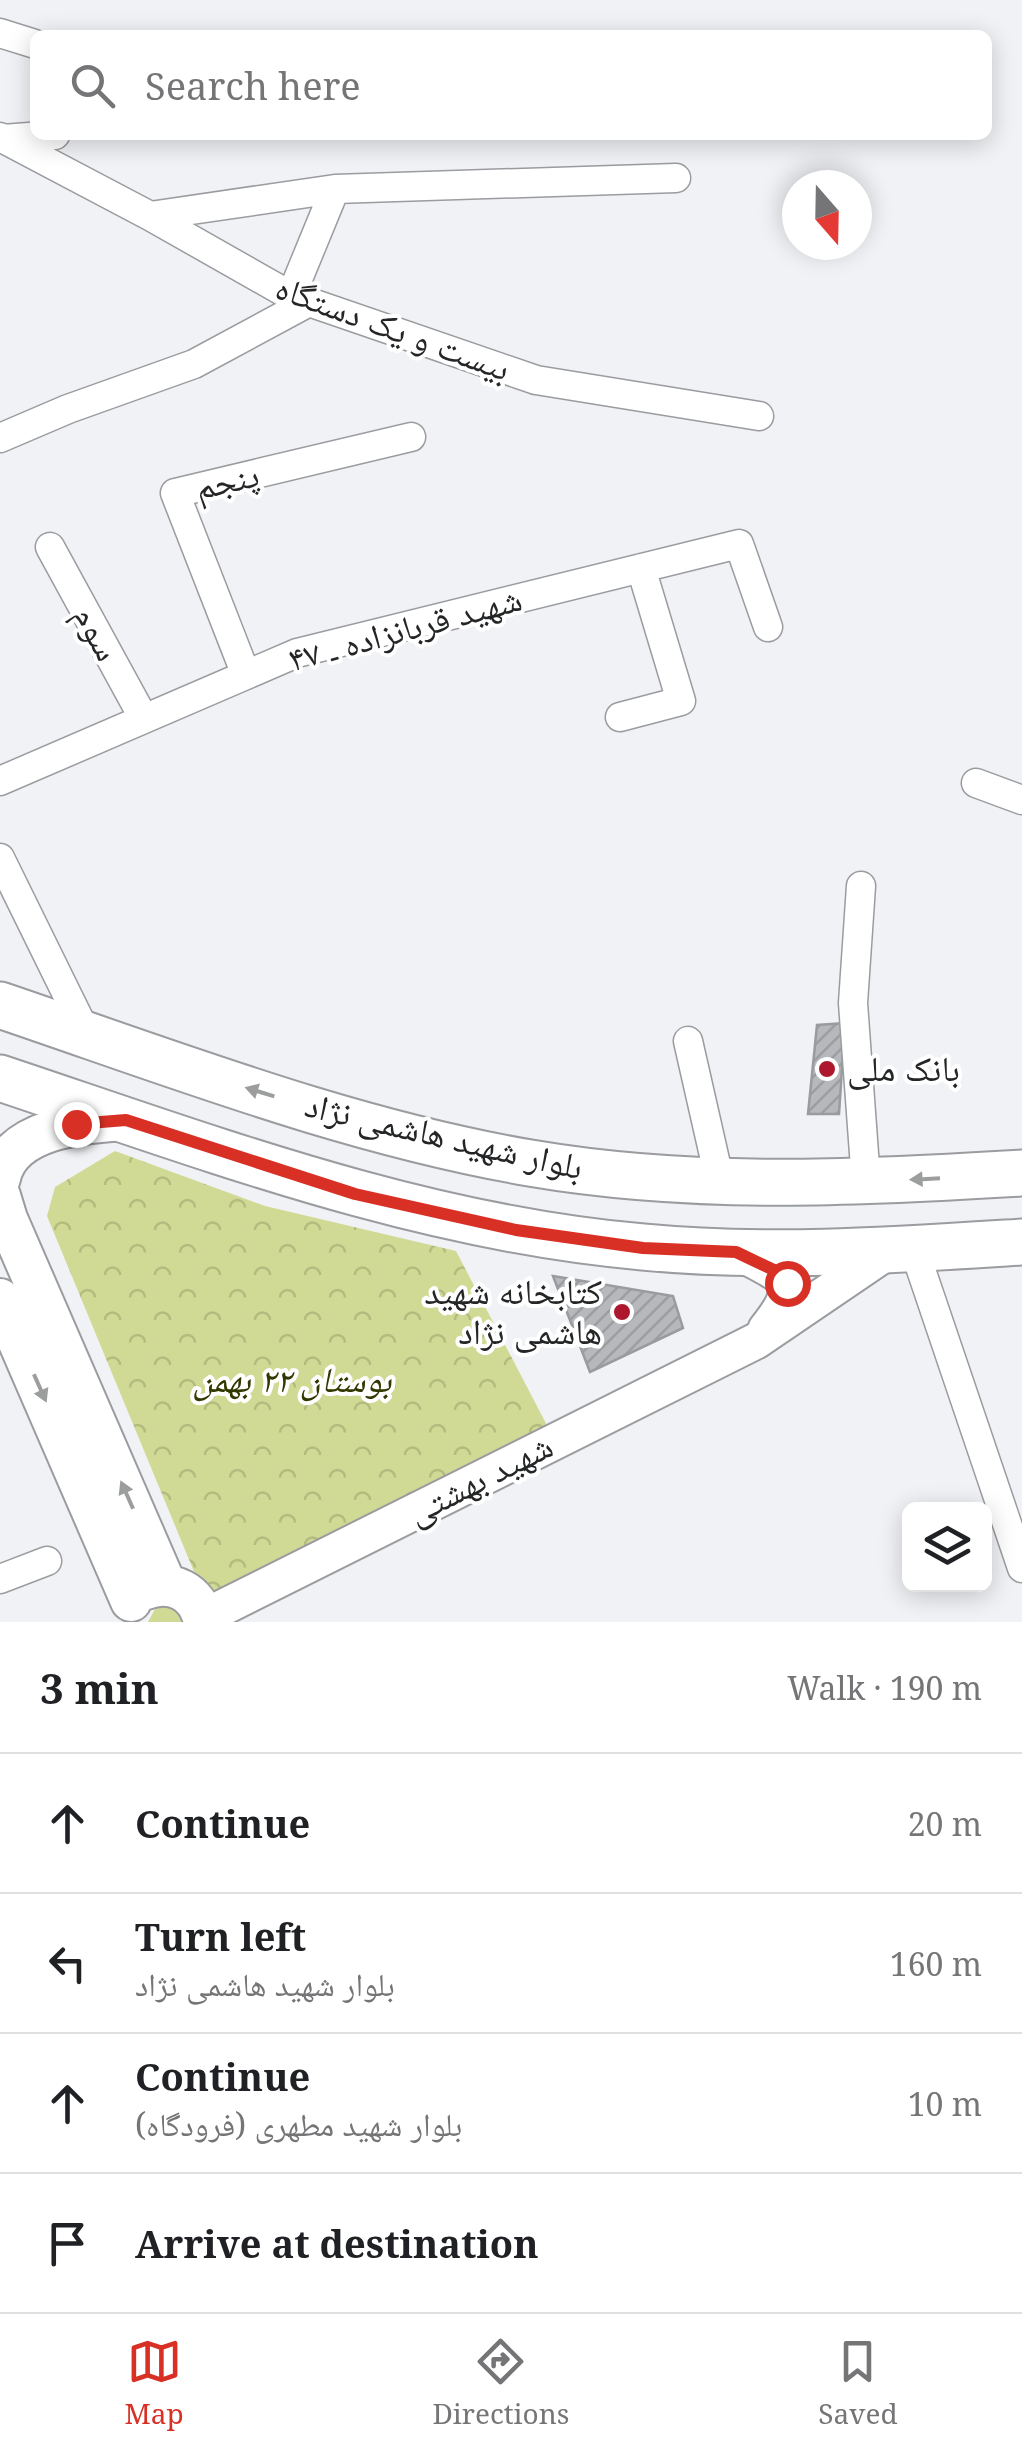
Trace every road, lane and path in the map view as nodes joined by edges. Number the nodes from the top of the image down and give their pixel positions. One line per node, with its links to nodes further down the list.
1 (0, 33): 2 (street)
2 (30, 42)
3 (30, 136): 4 (street)
4 (2, 138): 7 (street, بیست و یک دستگاه)
5 (676, 178): 6 (street)
6 (334, 188): 7 (street); 8 (street)
7 (150, 216): 8 (street, بیست و یک دستگاه)
8 (300, 299): 9 (street, بیست و یک دستگاه); 11 (street)
9 (760, 416)
10 (410, 437): 15 (street, پنجم)
11 (0, 438)
12 (50, 547): 17 (street, سوم)
13 (641, 568): 14 (street, شهید قربانزاده ـ ۴۷); 15 (street, شهید قربانزاده ـ ۴۷); 16 (street)
14 (768, 627)
15 (246, 676): 17 (street, شهید قربانزاده ـ ۴۷)
16 (620, 717)
17 (144, 719): 18 (street, شهید قربانزاده ـ ۴۷)
18 (0, 780)
19 (976, 783): 20 (street)
20 (1022, 800)
21 (0, 858): 24 (street)
22 (861, 886): 30 (street)
23 (0, 1005): 24 (main road, بلوار شهید هاشمی نژاد)
24 (87, 1034): 31 (main road, بلوار شهید هاشمی نژاد, one-way to 24)
25 (688, 1041): 31 (street)
26 (0, 1078): 27 (main road, بلوار شهید هاشمی نژاد)
27 (126, 1120): 29 (main road); 35 (main road, بلوار شهید هاشمی نژاد)
28 (1022, 1173): 30 (main road, بلوار شهید هاشمی نژاد, one-way to 30)
29 (0, 1178)
30 (866, 1181): 31 (main road, بلوار شهید هاشمی نژاد)
31 (720, 1182)
32 (0, 1196): 41 (main road, one-way to 32)
33 (1022, 1242): 34 (main road, بلوار شهید هاشمی نژاد)
34 (902, 1249): 35 (main road, بلوار شهید هاشمی نژاد); 37 (street, شهید بهشتی); 39 (street)
35 (736, 1252): 37 (street)
36 (0, 1299): 41 (main road, one-way to 41)
37 (756, 1342): 42 (street, شهید بهشتی)
38 (47, 1561): 40 (street)
39 (1022, 1568)
40 (0, 1579)
41 (140, 1603): 42 (main road)
42 (204, 1620)

